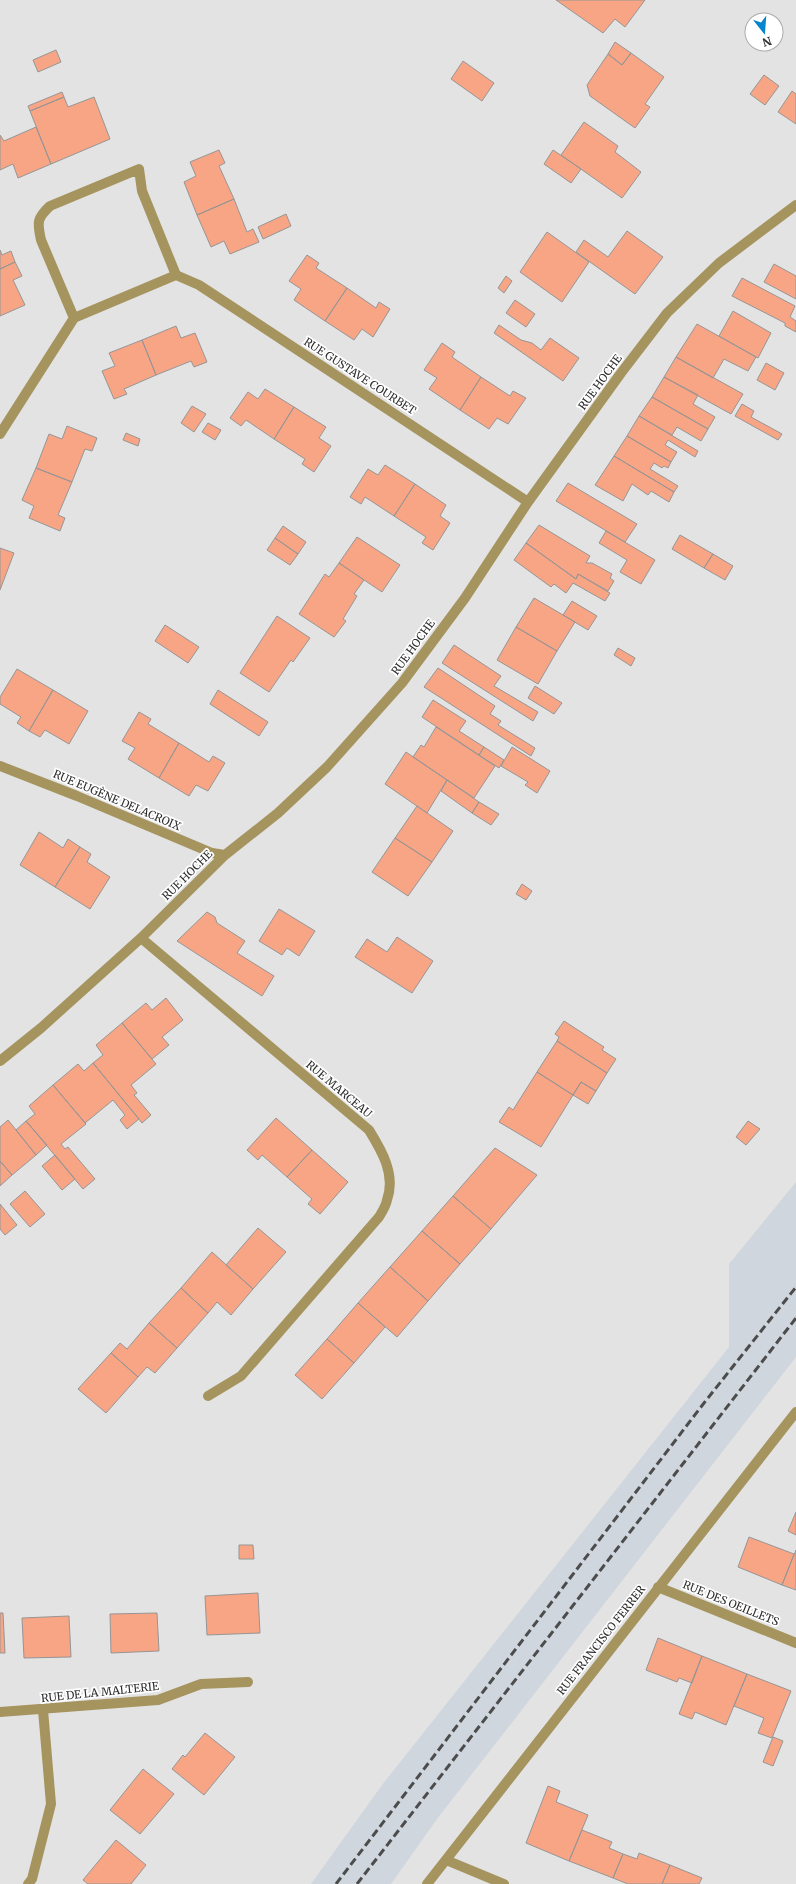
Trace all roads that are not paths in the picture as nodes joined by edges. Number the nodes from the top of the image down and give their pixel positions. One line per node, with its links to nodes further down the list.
1 (796, 205): 5 (street, RUE HOCHE)
2 (176, 275): 3 (street); 3 (street); 5 (street, RUE GUSTAVE COURBET)
3 (74, 318): 4 (street)
4 (0, 434)
5 (528, 502): 7 (street, RUE HOCHE)
6 (0, 766): 7 (street, RUE EUGÈNE DELACROIX)
7 (225, 855): 8 (street, RUE HOCHE)
8 (141, 938): 9 (street, RUE HOCHE); 10 (street, RUE MARCEAU)
9 (0, 1062)
10 (208, 1396)
11 (796, 1412): 12 (street, RUE FRANCISCO FERRER)
12 (658, 1587): 13 (street, RUE DES OEILLETS); 17 (street, RUE FRANCISCO FERRER)
13 (796, 1642)
14 (248, 1682): 15 (street, RUE DE LA MALTERIE)
15 (43, 1710): 16 (street, RUE DE LA MALTERIE); 18 (street)
16 (0, 1712)
17 (446, 1860): 19 (street, RUE FRANCISCO FERRER); 20 (street)
18 (28, 1884)
19 (427, 1884)
20 (504, 1884)

